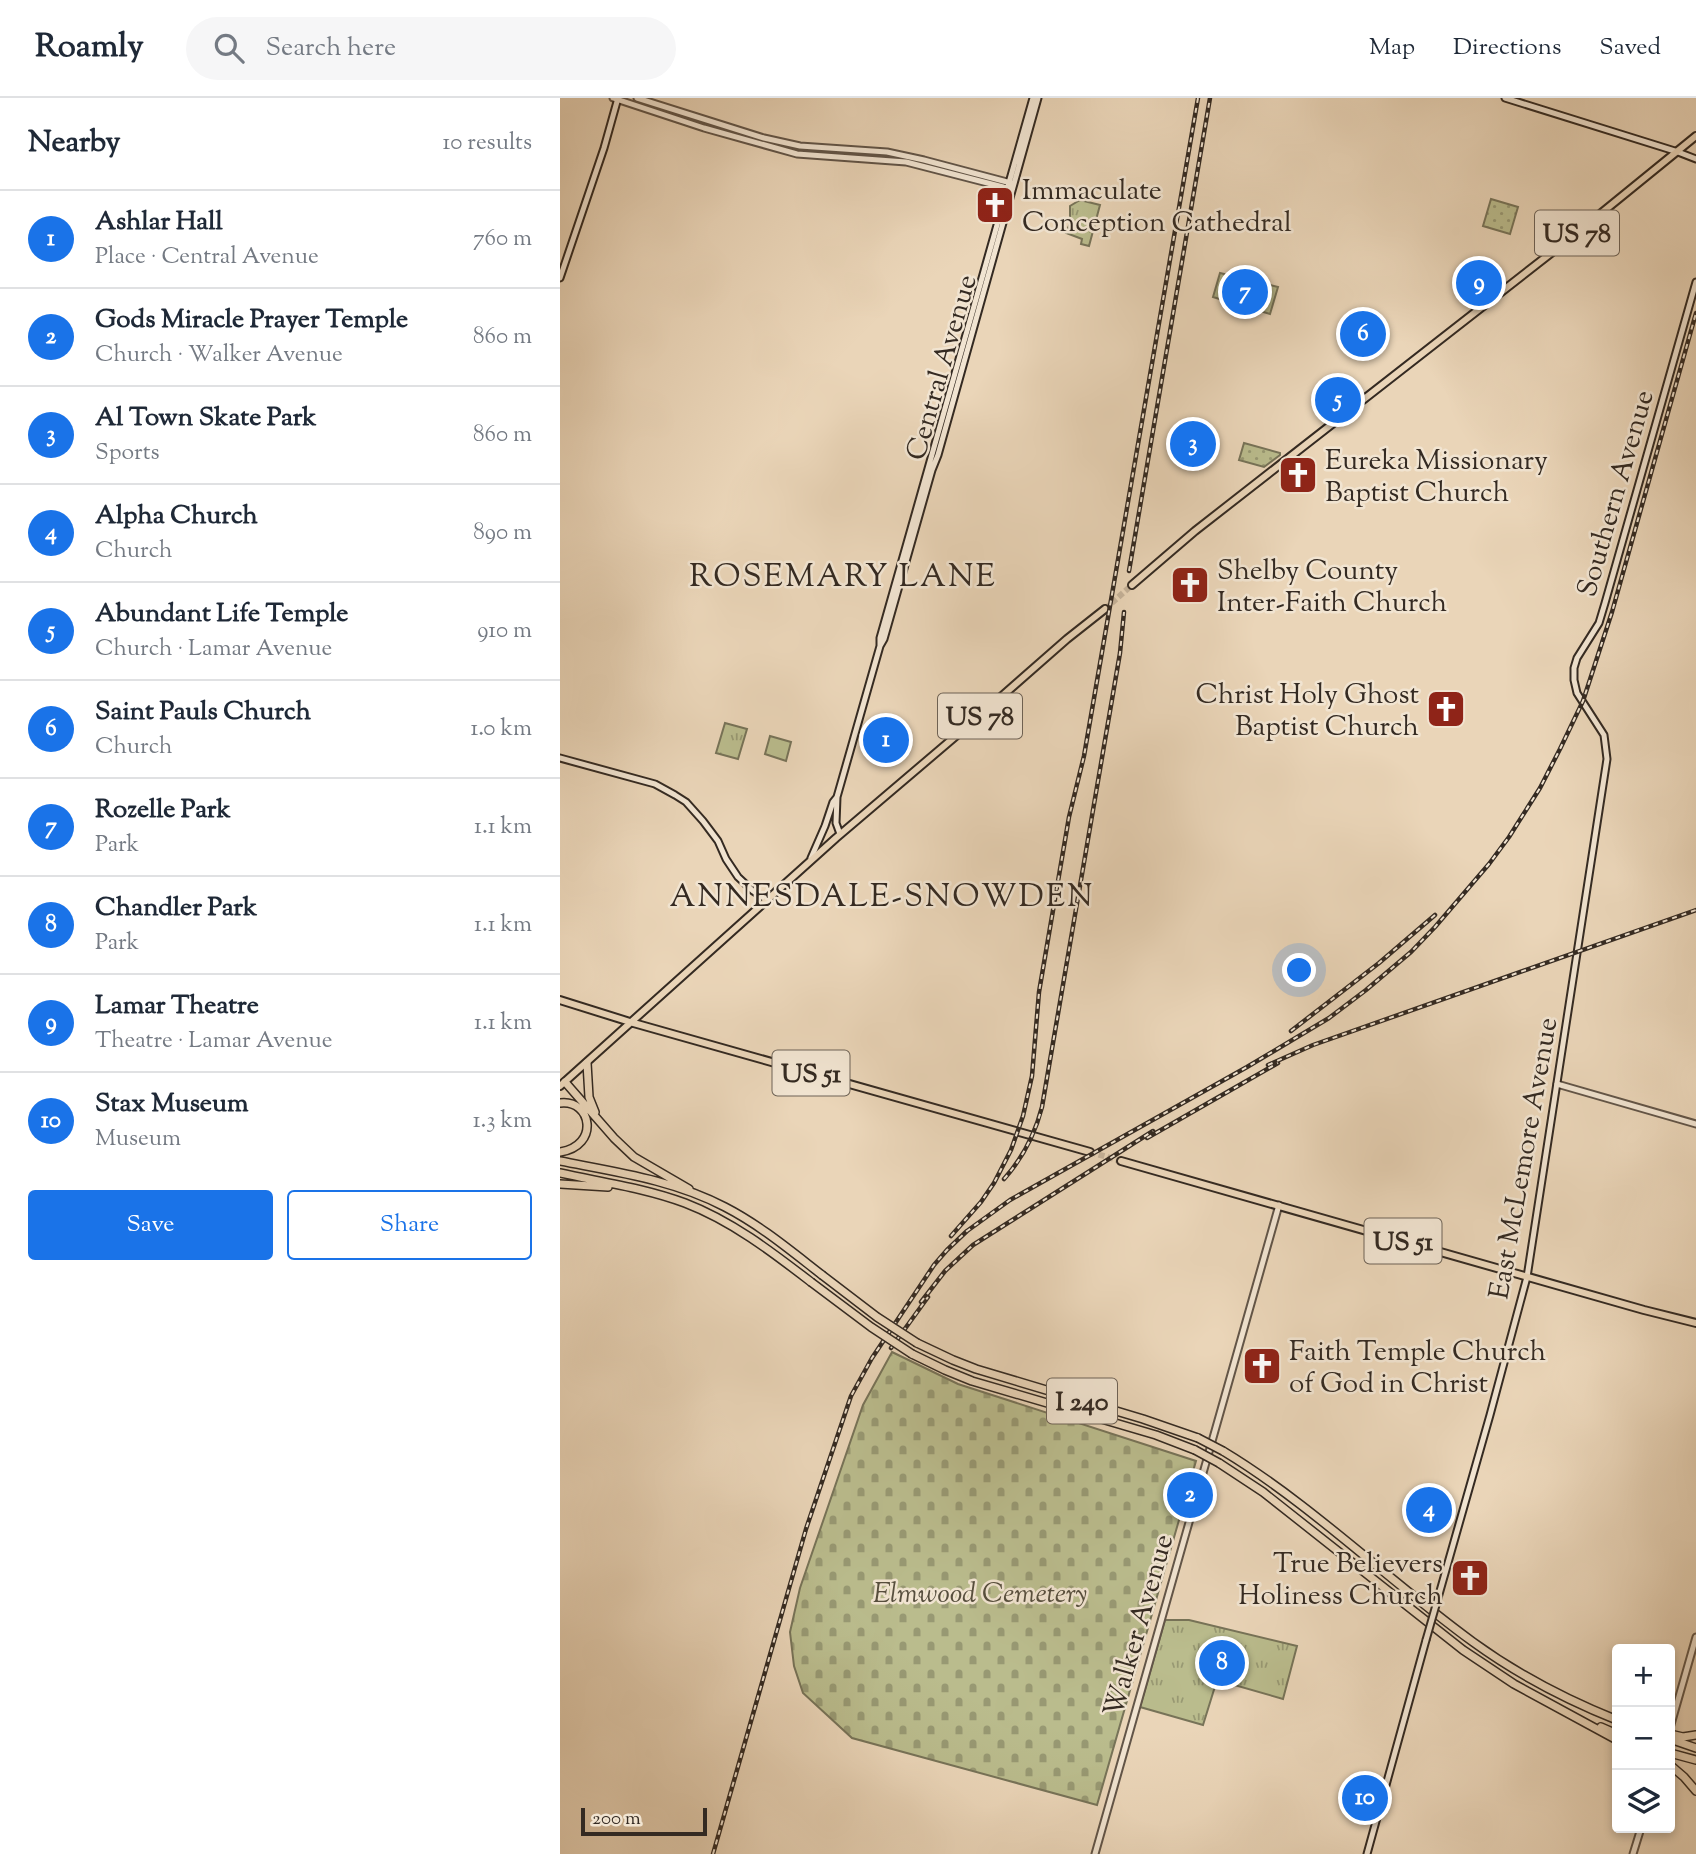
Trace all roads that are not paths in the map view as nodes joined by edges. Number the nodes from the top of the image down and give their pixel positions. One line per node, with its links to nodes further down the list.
1 (617, 98): 7 (main road); 13 (main road)
2 (637, 98): 6 (main road)
3 (1033, 98): 12 (main road, Central Avenue)
4 (1038, 98): 12 (main road, Central Avenue)
5 (1506, 98): 9 (main road)
6 (707, 120): 7 (main road); 11 (main road)
7 (704, 128): 11 (main road)
8 (1696, 136): 9 (main road, US 78)
9 (1678, 152): 10 (main road); 15 (main road, US 78)
10 (1696, 159)
11 (908, 160): 12 (main road)
12 (1010, 185): 19 (main road, Central Avenue)
13 (560, 278)
14 (1696, 282): 17 (main road, Southern Avenue)
15 (1132, 585)
16 (1105, 609): 20 (main road, US 78)
17 (1588, 709): 27 (main road, East McLemore Avenue)
18 (560, 758): 22 (main road)
19 (838, 797): 20 (main road, Central Avenue); 21 (main road, Central Avenue)
20 (841, 834): 21 (main road, US 78)
21 (810, 861): 22 (main road, US 78)
22 (767, 900): 24 (main road, US 78)
23 (560, 1000): 24 (main road, US 51)
24 (630, 1022): 25 (main road, US 78); 32 (main road, US 51)
25 (587, 1063): 26 (main road, US 78); 29 (highway)
26 (562, 1084): 29 (highway)
27 (1557, 1084): 30 (main road); 40 (main road, East McLemore Avenue)
28 (560, 1103): 31 (highway)
29 (598, 1119): 38 (highway)
30 (1696, 1124)
31 (560, 1152)
32 (1090, 1152)
33 (560, 1161): 38 (highway, I 240)
34 (1121, 1161): 39 (main road, US 51)
35 (560, 1173): 37 (highway, I 240)
36 (560, 1184): 37 (highway)
37 (634, 1189): 44 (highway, I 240, bridge)
38 (695, 1194): 45 (highway, I 240, bridge)
39 (1279, 1205): 40 (main road, US 51); 57 (main road, Walker Avenue)
40 (1527, 1277): 41 (main road, US 51); 58 (main road, East McLemore Avenue, bridge)
41 (1696, 1323)
42 (1696, 1637): 43 (main road)
43 (1675, 1709)
44 (1578, 1717): 46 (highway, I 240); 48 (highway)
45 (1612, 1718)
46 (1612, 1732)
47 (1696, 1735): 49 (highway)
48 (1612, 1737)
49 (1675, 1737)
50 (1675, 1739): 51 (highway)
51 (1696, 1748)
52 (1675, 1754): 53 (highway)
53 (1696, 1760)
54 (1675, 1769): 55 (highway)
55 (1696, 1791)
56 (1639, 1833): 59 (main road)
57 (1095, 1854)
58 (1367, 1854)
59 (1633, 1854)

